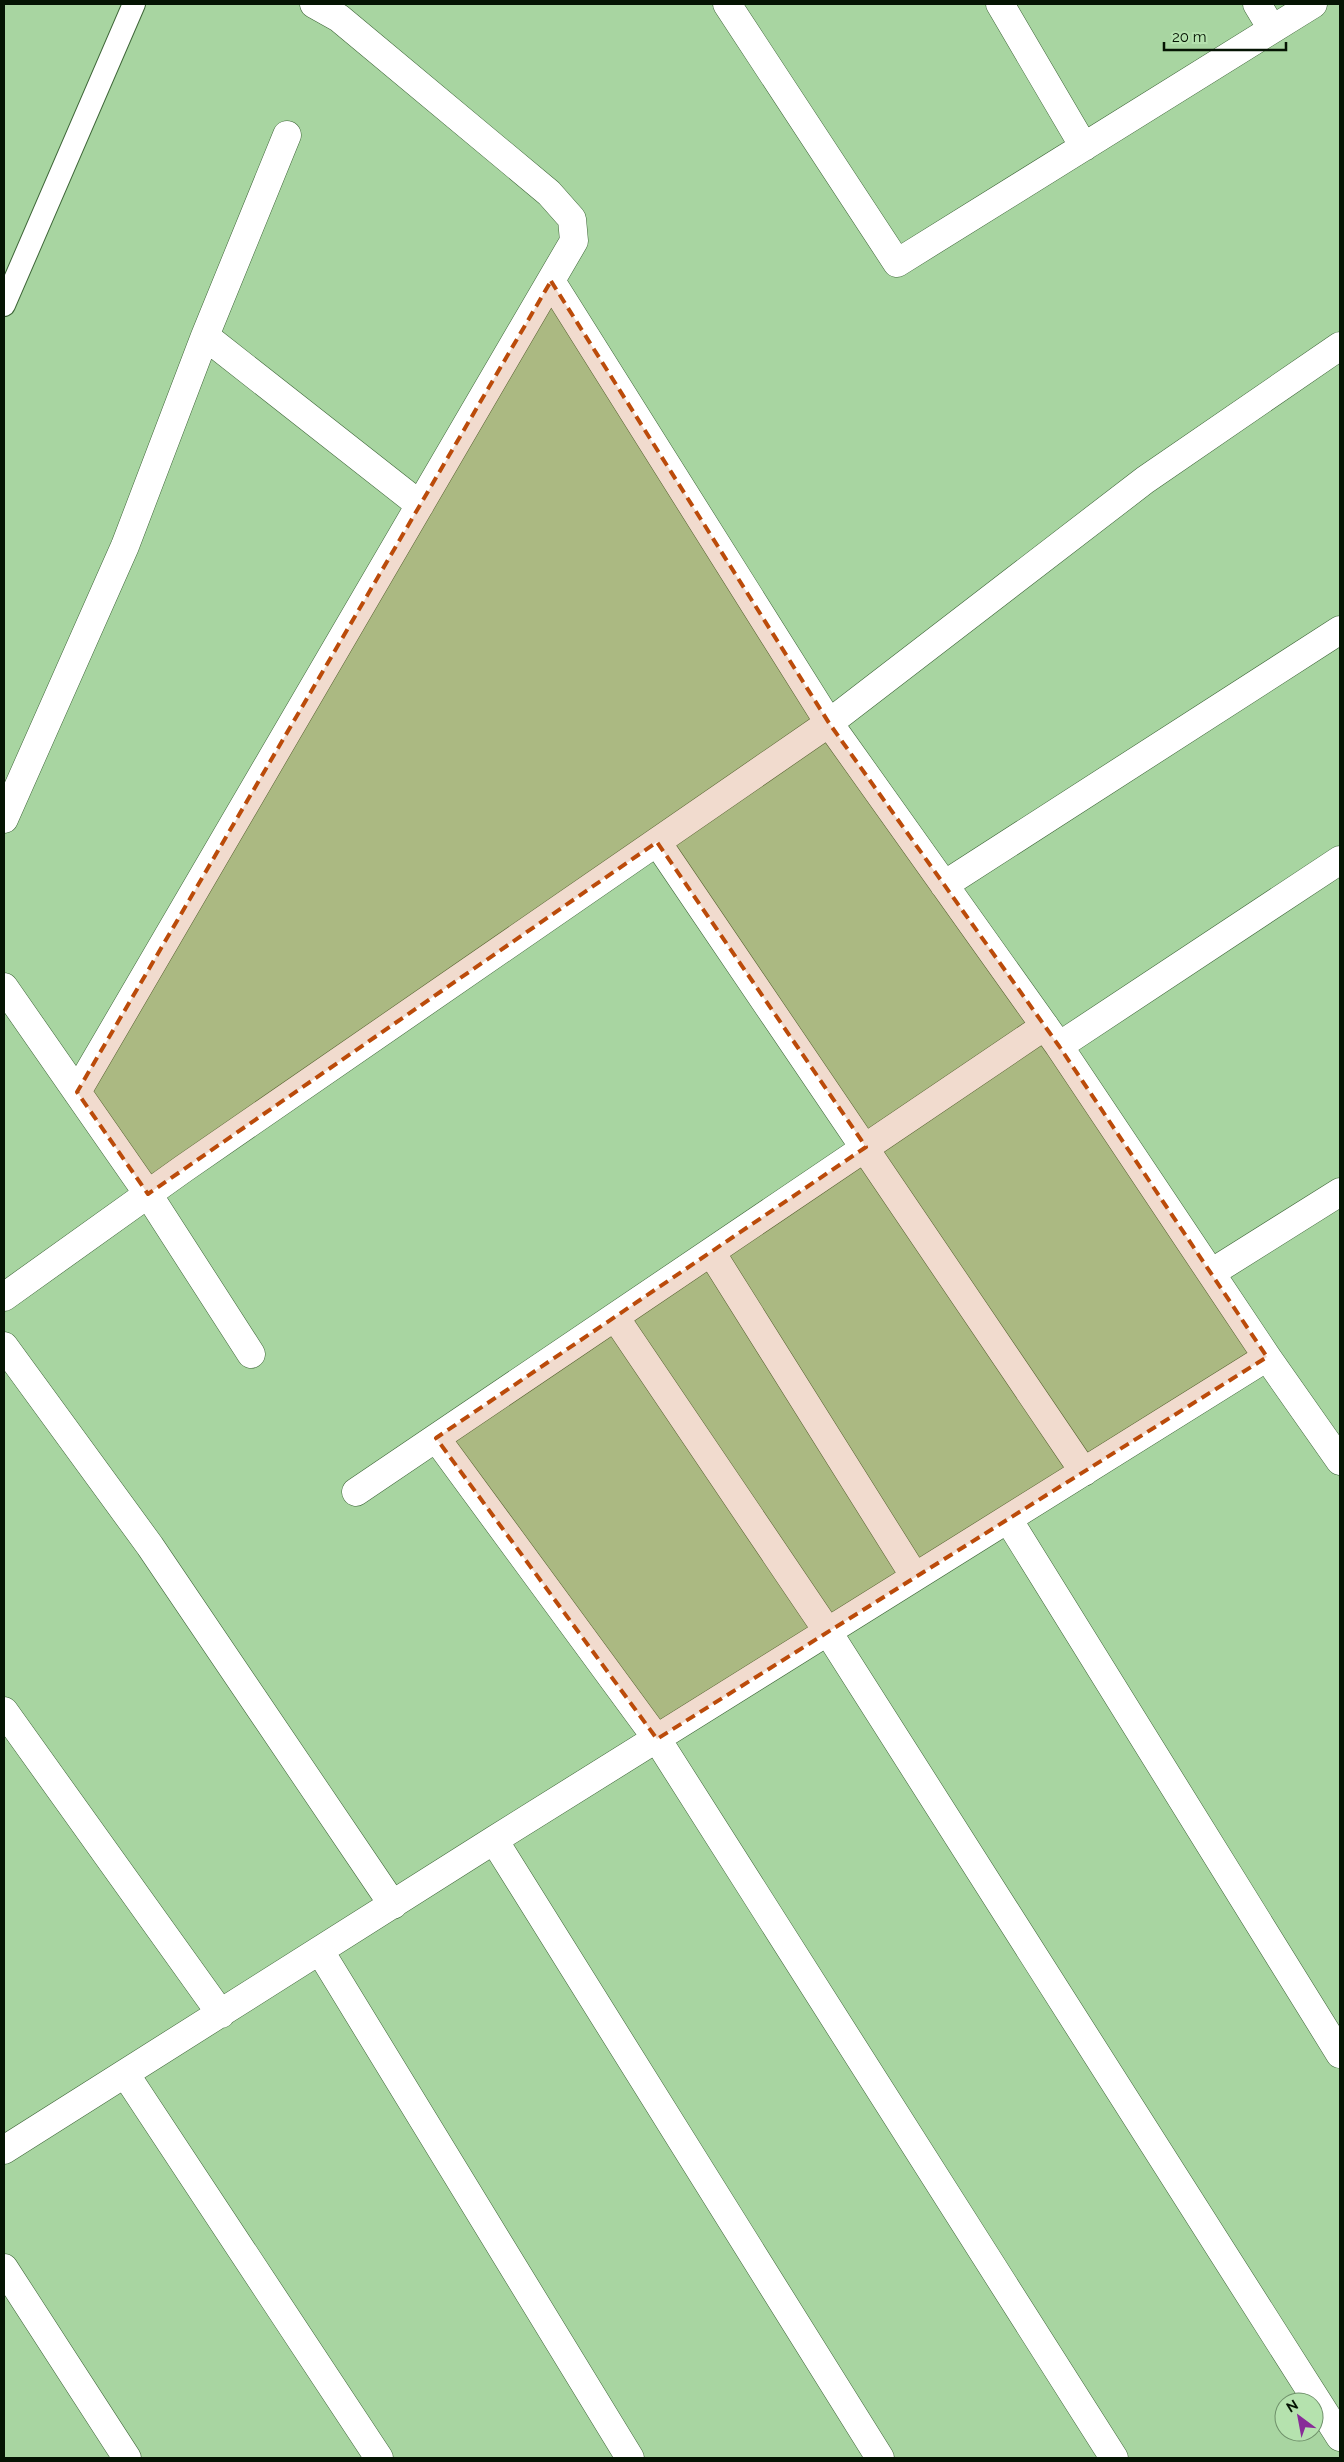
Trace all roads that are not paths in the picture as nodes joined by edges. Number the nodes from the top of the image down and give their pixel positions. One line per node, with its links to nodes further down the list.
1 (134, 4): 11 (lane)
2 (314, 4): 10 (street)
3 (727, 4): 9 (street)
4 (1000, 4): 9 (street)
5 (1257, 4): 7 (street)
6 (1313, 4): 7 (street)
7 (1272, 29): 9 (street)
8 (287, 135): 12 (street)
9 (1084, 146)
10 (551, 280): 14 (street); 16 (street)
11 (4, 305)
12 (205, 336): 14 (street); 17 (street)
13 (1340, 346): 16 (street)
14 (420, 505): 23 (street)
15 (1340, 630): 20 (street)
16 (829, 724): 18 (street); 20 (street)
17 (4, 819)
18 (658, 842): 24 (street); 26 (street)
19 (1340, 860): 22 (street)
20 (944, 885): 22 (street)
21 (4, 987): 23 (street)
22 (1052, 1036): 24 (street); 28 (street)
23 (77, 1092): 26 (street)
24 (866, 1147): 27 (street); 36 (street)
25 (1340, 1192): 28 (street)
26 (148, 1194): 29 (street); 32 (street)
27 (711, 1252): 30 (street); 39 (street)
28 (1211, 1273): 33 (street)
29 (4, 1297)
30 (615, 1317): 34 (street); 40 (street)
31 (4, 1346): 44 (street)
32 (251, 1354)
33 (1267, 1357): 35 (street); 36 (street)
34 (436, 1438): 37 (street); 42 (street)
35 (1340, 1461)
36 (1084, 1472): 38 (street)
37 (356, 1492)
38 (1008, 1520): 39 (street); 47 (street)
39 (915, 1578): 40 (street)
40 (828, 1632): 42 (street); 51 (street)
41 (4, 1712): 46 (street)
42 (657, 1739): 43 (street); 56 (street)
43 (494, 1840): 44 (street); 55 (street)
44 (393, 1905): 45 (street)
45 (320, 1952): 46 (street); 54 (street)
46 (220, 2014): 48 (street)
47 (1340, 2054)
48 (126, 2075): 49 (street); 53 (street)
49 (4, 2150)
50 (4, 2268): 52 (street)
51 (1340, 2436)
52 (127, 2458)
53 (379, 2458)
54 (630, 2458)
55 (880, 2458)
56 (1114, 2458)

